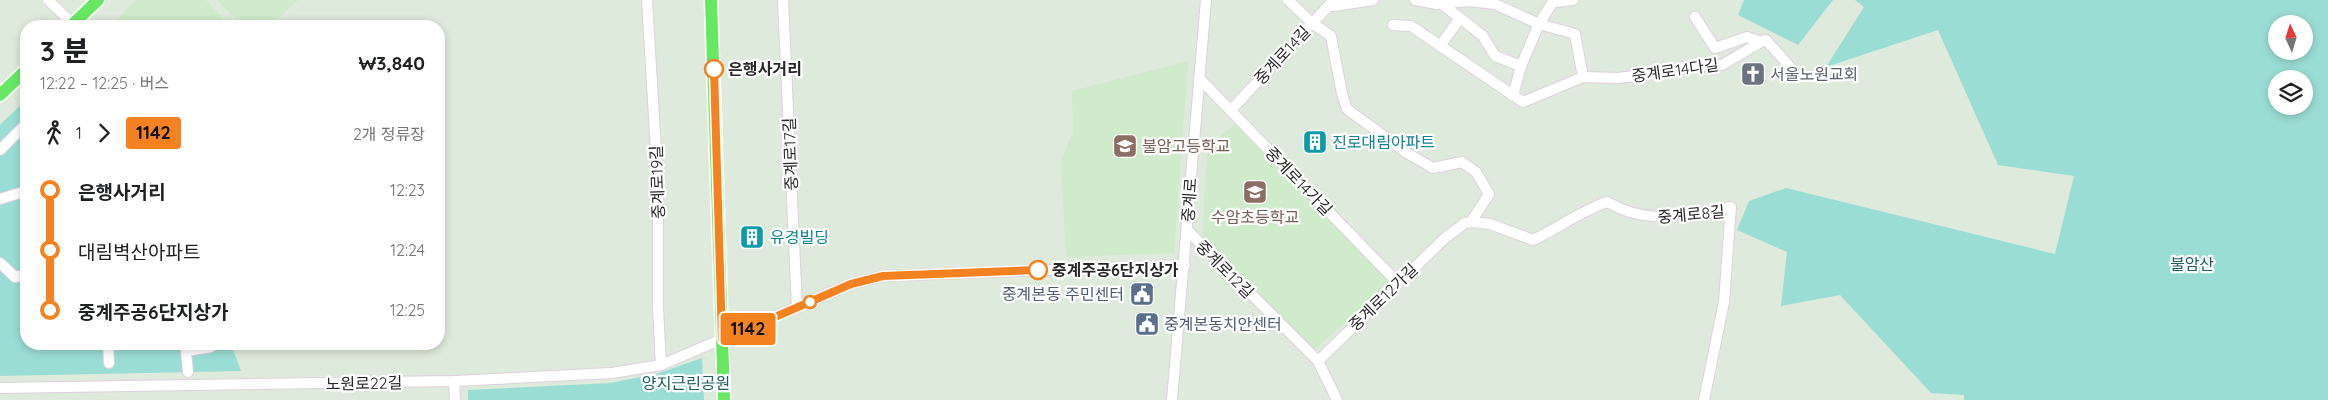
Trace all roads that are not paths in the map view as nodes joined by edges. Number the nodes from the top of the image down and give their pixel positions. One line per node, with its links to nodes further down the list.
1 (48, 0): 17 (street)
2 (98, 0): 18 (main road)
3 (646, 0): 48 (street, 중계로19길)
4 (711, 0): 43 (main road)
5 (783, 0): 42 (street, 중계로17길)
6 (1206, 0): 28 (street, 중계로)
7 (1288, 0): 19 (street)
8 (1373, 0): 12 (street)
9 (1415, 0): 14 (street)
10 (1573, 0): 11 (street)
11 (1554, 1): 20 (street)
12 (1332, 2): 19 (street, 중계로14길)
13 (1497, 2): 14 (street); 20 (street)
14 (1442, 4): 16 (street)
15 (1695, 17): 22 (street, 중계로14다길)
16 (1460, 18): 23 (street); 24 (street)
17 (67, 20)
18 (77, 20)
19 (1312, 23): 31 (street, 중계로14길); 36 (street)
20 (1539, 24): 24 (street); 27 (street)
21 (1393, 25): 23 (street)
22 (1761, 42): 25 (street); 27 (street, 중계로14다길)
23 (1440, 46): 30 (street)
24 (1521, 66): 30 (street)
25 (1792, 69)
26 (20, 76): 29 (main road)
27 (1583, 77): 30 (street, 중계로14다길)
28 (1199, 78): 31 (street, 중계로14가길); 37 (street, 중계로)
29 (0, 95)
30 (1513, 96)
31 (1231, 110): 41 (street, 중계로14가길)
32 (20, 130): 33 (street)
33 (0, 150)
34 (20, 193): 35 (street)
35 (0, 199)
36 (1471, 222): 41 (street, 중계로12가길); 56 (street, 중계로8길)
37 (1187, 230): 39 (street, 중계로); 46 (street, 중계로12길)
38 (0, 264): 40 (street)
39 (1185, 265): 42 (street, 노원로22길); 54 (street, 중계로)
40 (20, 277)
41 (1398, 284): 46 (street, 중계로12가길)
42 (796, 308): 43 (street, 노원로22길)
43 (722, 340): 48 (street, 노원로22길); 53 (main road)
44 (109, 350): 47 (street)
45 (186, 350): 49 (street)
46 (1318, 361): 55 (street, 중계로12길)
47 (110, 363)
48 (661, 365): 50 (street, 노원로22길)
49 (188, 372)
50 (454, 382): 51 (street, 노원로22길); 52 (street)
51 (0, 388)
52 (455, 400)
53 (724, 400)
54 (1172, 400)
55 (1337, 400)
56 (1704, 400)

